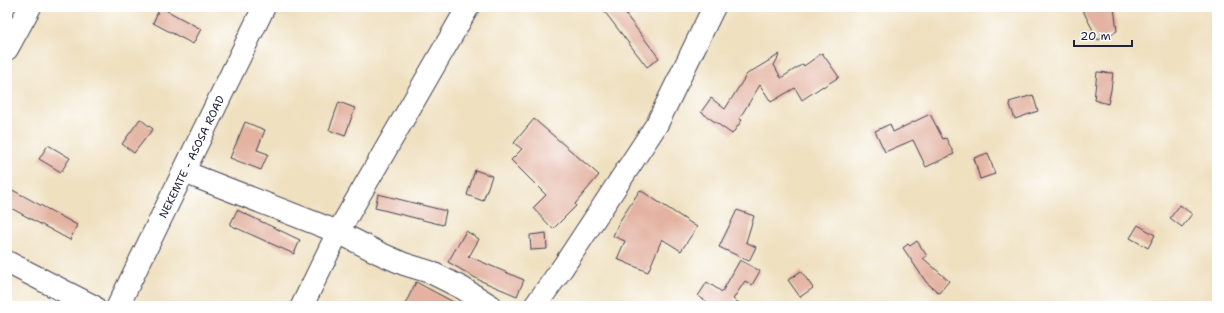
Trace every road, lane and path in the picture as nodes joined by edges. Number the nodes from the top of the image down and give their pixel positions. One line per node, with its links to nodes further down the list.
1 (30, 7): 5 (main road)
2 (264, 7): 6 (main road, NEKEMTE - ASOSA ROAD)
3 (468, 7): 7 (main road)
4 (714, 7): 13 (main road)
5 (7, 49)
6 (184, 172): 7 (main road); 10 (main road, NEKEMTE - ASOSA ROAD)
7 (338, 232): 11 (main road); 12 (main road)
8 (7, 262): 9 (main road)
9 (93, 306)
10 (118, 306)
11 (302, 306)
12 (491, 306)
13 (535, 306)

